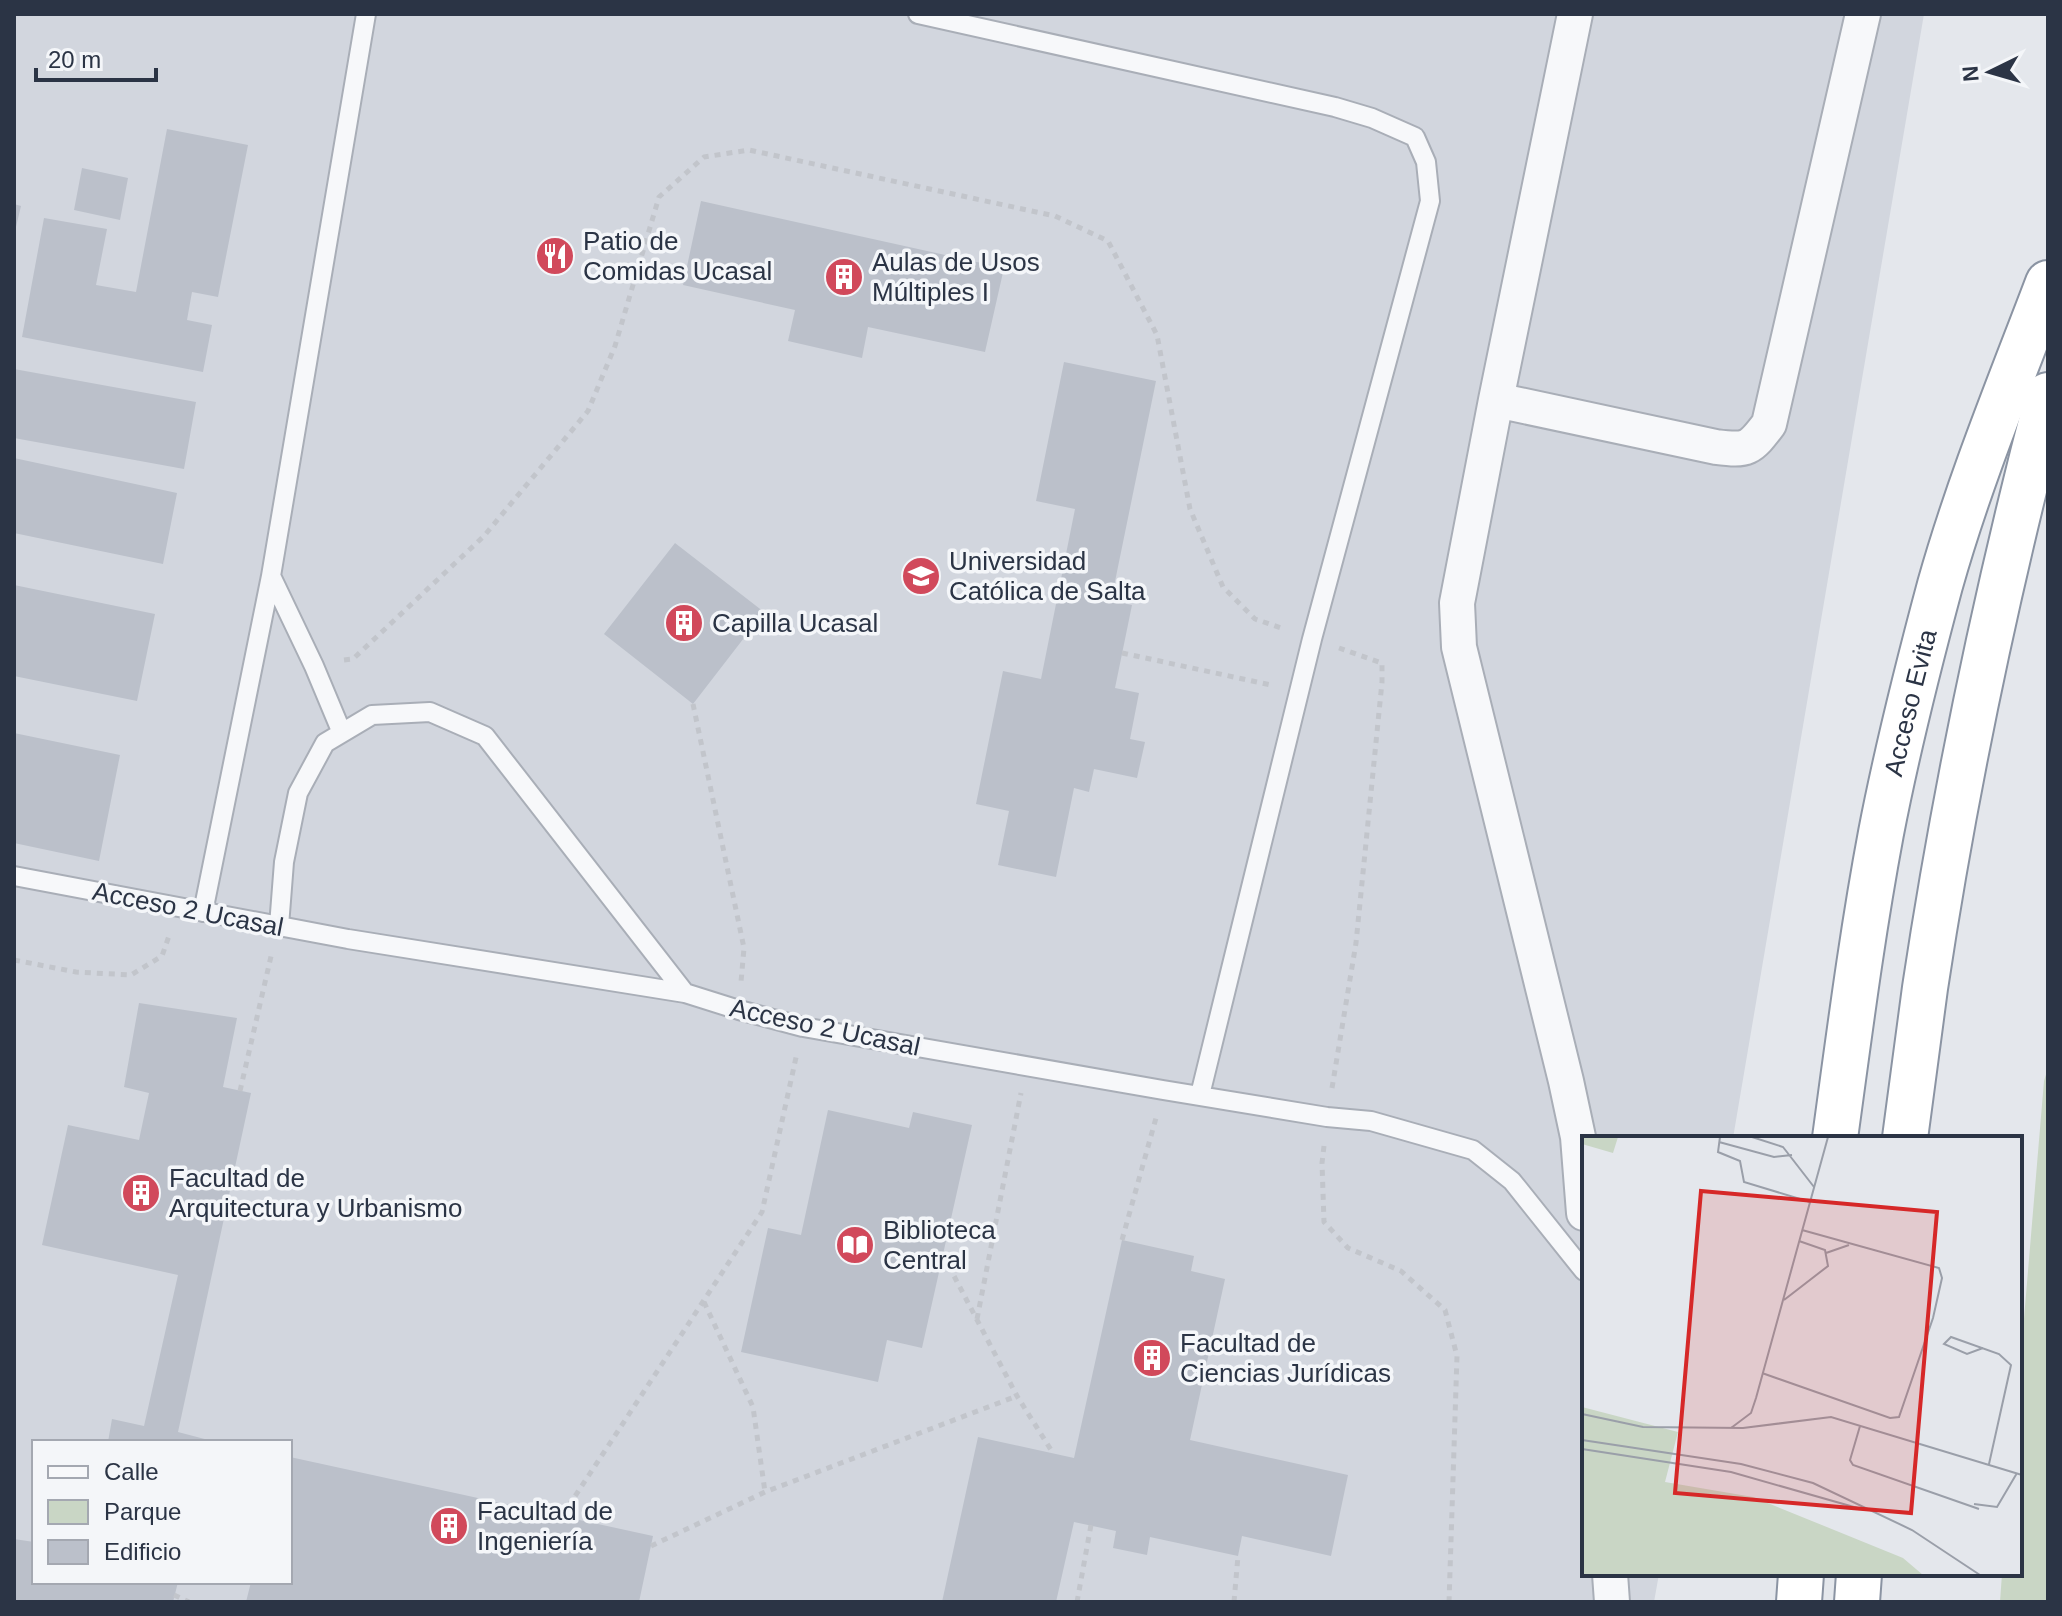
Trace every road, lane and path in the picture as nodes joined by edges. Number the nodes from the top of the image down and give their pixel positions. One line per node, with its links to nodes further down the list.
1 (366, 14): 8 (lane)
2 (918, 14): 9 (lane)
3 (1575, 14): 7 (street)
4 (1863, 14): 7 (street)
5 (2048, 283): 26 (highway, Acceso Evita)
6 (2048, 395): 27 (highway)
7 (1496, 400): 28 (street)
8 (271, 576): 11 (lane); 16 (lane)
9 (1312, 639): 11 (path); 12 (lane); 25 (path)
10 (1122, 653): 12 (path)
11 (314, 666): 14 (lane)
12 (1300, 691): 24 (lane)
13 (693, 704): 19 (path)
14 (342, 733): 17 (lane); 18 (lane)
15 (14, 876): 16 (lane, Acceso 2 Ucasal)
16 (203, 912): 17 (lane, Acceso 2 Ucasal)
17 (279, 926): 18 (lane, Acceso 2 Ucasal); 23 (path)
18 (685, 993): 19 (lane, Acceso 2 Ucasal)
19 (739, 1010): 20 (lane, Acceso 2 Ucasal)
20 (803, 1027): 21 (lane, Acceso 2 Ucasal); 32 (path)
21 (1027, 1067): 22 (lane, Acceso 2 Ucasal); 33 (path)
22 (1163, 1090): 24 (lane, Acceso 2 Ucasal); 29 (path)
23 (240, 1091)
24 (1200, 1095): 25 (lane, Acceso 2 Ucasal)
25 (1327, 1117): 31 (lane, Acceso 2 Ucasal); 48 (path)
26 (1835, 1136)
27 (1905, 1136)
28 (1582, 1188)
29 (1122, 1240)
30 (943, 1255): 33 (path)
31 (1582, 1268)
32 (704, 1302): 36 (path); 37 (path)
33 (977, 1319): 34 (path)
34 (1017, 1396): 35 (path); 36 (path)
35 (1053, 1453)
36 (765, 1492): 39 (path)
37 (562, 1516)
38 (1091, 1525): 46 (path)
39 (651, 1546)
40 (1238, 1556): 47 (path)
41 (1610, 1576): 49 (street)
42 (1801, 1576): 50 (highway)
43 (1859, 1576): 51 (highway)
44 (174, 1595): 45 (path)
45 (189, 1602)
46 (1077, 1602)
47 (1234, 1602)
48 (1449, 1602)
49 (1612, 1602)
50 (1799, 1602)
51 (1857, 1602)

